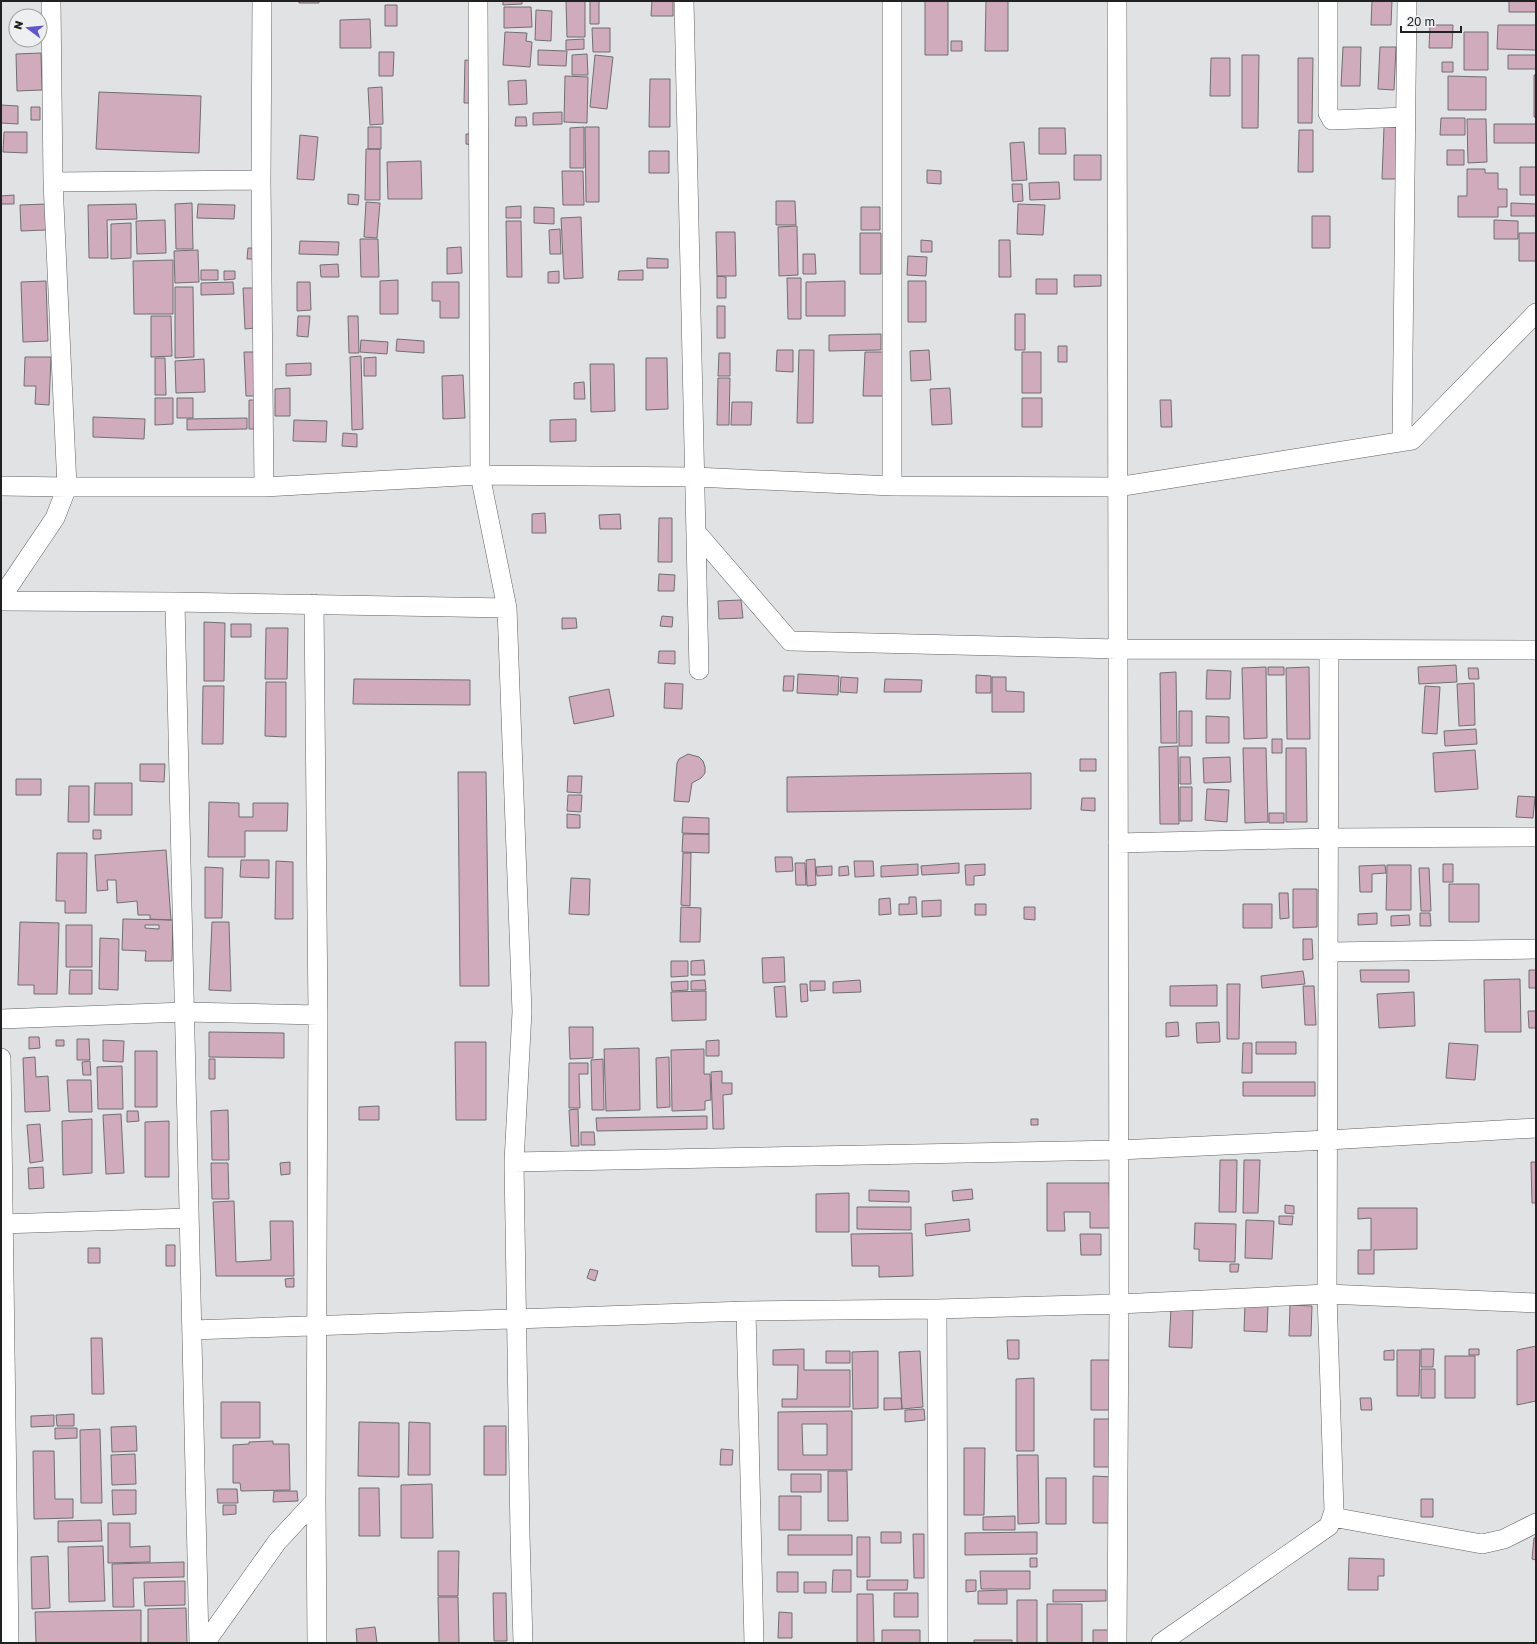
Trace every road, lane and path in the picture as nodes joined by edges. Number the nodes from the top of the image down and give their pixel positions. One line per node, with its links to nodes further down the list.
1 (51, 1): 11 (street)
2 (262, 1): 10 (street)
3 (478, 1): 14 (street)
4 (684, 1): 15 (street)
5 (892, 1): 17 (street)
6 (1116, 1): 20 (street)
7 (1328, 1): 9 (street)
8 (1407, 1): 9 (street)
9 (1406, 116): 13 (street)
10 (261, 180): 11 (street); 19 (street)
11 (54, 182): 18 (street)
12 (1536, 312): 13 (street)
13 (1402, 441): 20 (street)
14 (480, 475): 15 (street); 19 (street); 26 (street)
15 (695, 476): 17 (street); 21 (street)
16 (1, 486): 18 (street)
17 (892, 486): 20 (street)
18 (67, 487): 19 (street); 22 (street)
19 (264, 487)
20 (1118, 487): 27 (street)
21 (696, 532): 27 (street); 30 (street)
22 (1, 598)
23 (1, 601): 24 (street)
24 (175, 602): 25 (street); 36 (street)
25 (314, 604): 26 (street); 37 (street)
26 (507, 608): 43 (street)
27 (1118, 648): 28 (street); 33 (street)
28 (1329, 650): 29 (street); 32 (street)
29 (1536, 650)
30 (699, 670)
31 (1536, 837): 32 (street)
32 (1329, 838): 33 (street); 35 (street)
33 (1118, 843): 42 (street)
34 (1536, 949): 35 (street)
35 (1328, 952): 41 (street)
36 (184, 1012): 37 (street); 38 (street); 44 (street)
37 (318, 1015): 52 (street)
38 (1, 1019)
39 (1, 1058): 45 (street)
40 (1536, 1128): 41 (street)
41 (1328, 1140): 42 (street); 46 (street)
42 (1119, 1150): 43 (street); 48 (street)
43 (514, 1162): 51 (street)
44 (189, 1218): 45 (street); 53 (street)
45 (3, 1224): 57 (street)
46 (1327, 1294): 47 (street); 48 (street); 55 (street)
47 (1536, 1303)
48 (1119, 1304): 49 (street); 64 (street)
49 (937, 1309): 50 (street); 63 (street)
50 (746, 1311): 51 (street); 62 (street)
51 (516, 1320): 52 (street); 61 (street)
52 (317, 1326): 53 (street); 54 (street)
53 (192, 1330): 58 (street)
54 (316, 1500): 59 (street); 60 (street)
55 (1332, 1517): 56 (street); 65 (street)
56 (1536, 1523)
57 (9, 1643)
58 (199, 1643)
59 (205, 1643)
60 (317, 1643)
61 (523, 1643)
62 (754, 1643)
63 (938, 1643)
64 (1117, 1643)
65 (1161, 1643)

